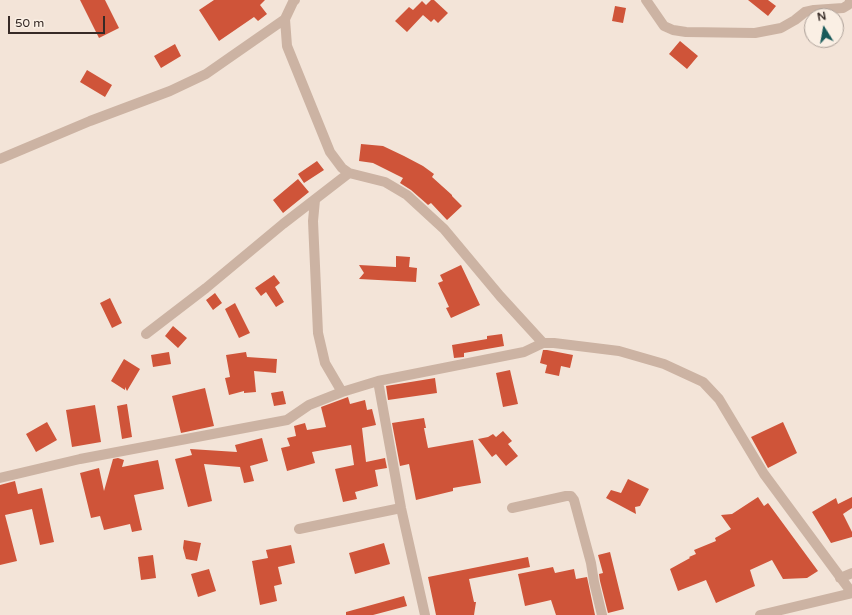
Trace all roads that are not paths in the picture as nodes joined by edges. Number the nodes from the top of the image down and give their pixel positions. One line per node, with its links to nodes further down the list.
1 (295, 0): 4 (street)
2 (646, 0): 3 (street)
3 (851, 0)
4 (285, 18): 5 (street); 6 (street)
5 (0, 159)
6 (349, 174): 7 (street); 9 (street)
7 (315, 200): 8 (street); 11 (street)
8 (146, 334)
9 (543, 343): 10 (street); 17 (street)
10 (378, 381): 11 (street); 13 (street)
11 (342, 392): 12 (street)
12 (0, 478)
13 (401, 508): 15 (street); 19 (street)
14 (512, 508): 20 (street)
15 (299, 529)
16 (852, 573): 17 (street)
17 (840, 578): 18 (street)
18 (852, 593): 21 (street)
19 (425, 615)
20 (602, 615)
21 (760, 615)

